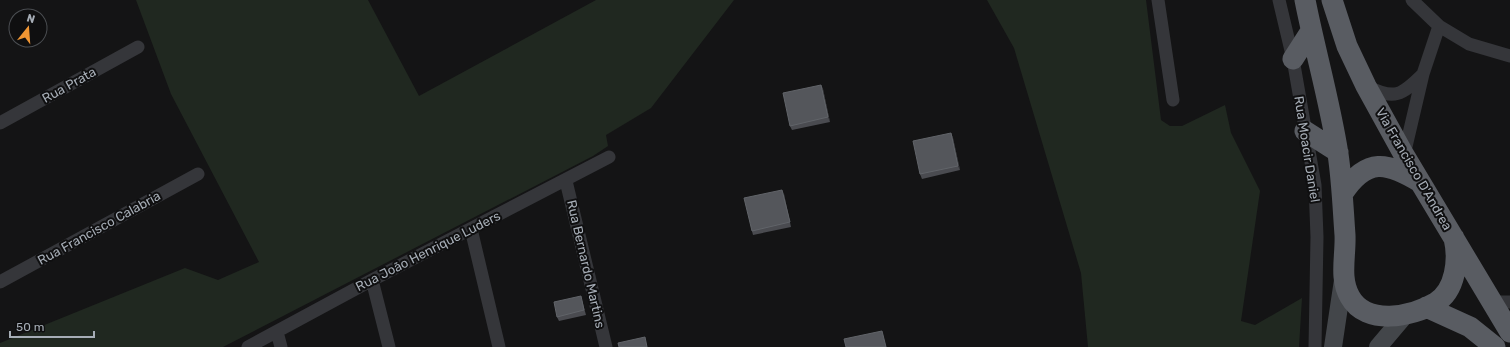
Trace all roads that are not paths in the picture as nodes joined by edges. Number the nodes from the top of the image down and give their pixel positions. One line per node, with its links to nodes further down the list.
1 (1158, 0): 13 (street)
2 (1279, 0): 10 (street, Rua Moacir Daniel)
3 (1305, 0): 7 (highway)
4 (1332, 0): 12 (highway, Via Francisco D'Andrea)
5 (1412, 0): 6 (street)
6 (1439, 26): 9 (street); 11 (street)
7 (1311, 31): 10 (highway); 16 (highway)
8 (138, 47): 14 (street, Rua Prata)
9 (1510, 56)
10 (1293, 59): 15 (street, Rua Moacir Daniel)
11 (1423, 74): 12 (street); 17 (street)
12 (1366, 86): 17 (highway, Via Francisco D'Andrea)
13 (1173, 100)
14 (0, 123)
15 (1305, 131): 16 (highway); 38 (street, Rua Moacir Daniel)
16 (1338, 152): 22 (highway)
17 (1404, 154): 21 (highway, Via Francisco D'Andrea)
18 (609, 157): 20 (street, Rua João Henrique Luders)
19 (198, 174): 27 (street, Rua Francisco Calabria)
20 (566, 180): 23 (street, Rua João Henrique Luders); 37 (street, Rua Bernardo Martins)
21 (1420, 183): 22 (highway); 24 (highway, Via Francisco D'Andrea)
22 (1343, 193): 26 (highway)
23 (471, 229): 25 (street, Rua João Henrique Luders); 36 (street)
24 (1454, 238): 28 (highway, Via Francisco D'Andrea); 29 (highway)
25 (372, 280): 31 (street, Rua João Henrique Luders); 35 (street)
26 (1343, 280): 30 (highway); 39 (main road)
27 (0, 282)
28 (1501, 302): 32 (highway, Via Francisco D'Andrea)
29 (1426, 307): 30 (highway); 41 (highway)
30 (1403, 315): 40 (main road)
31 (277, 332): 33 (street, Rua João Henrique Luders); 34 (street)
32 (1510, 332)
33 (248, 347)
34 (280, 347)
35 (389, 347)
36 (499, 347)
37 (606, 347)
38 (1315, 347)
39 (1333, 347)
40 (1378, 347)
41 (1494, 347)

